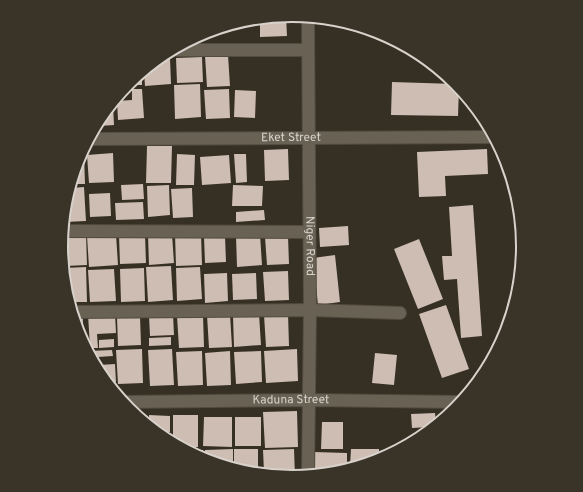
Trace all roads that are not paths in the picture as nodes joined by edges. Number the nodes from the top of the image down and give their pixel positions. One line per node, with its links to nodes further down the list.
1 (308, 22): 3 (street, Niger Road)
2 (183, 50): 3 (street)
3 (308, 50): 5 (street, Niger Road)
4 (487, 137): 5 (street, Eket Street)
5 (309, 138): 6 (street, Eket Street); 8 (street, Niger Road)
6 (95, 139)
7 (68, 231): 8 (street)
8 (309, 232): 9 (street, Niger Road)
9 (310, 310): 10 (street); 11 (street); 12 (street, Niger Road)
10 (77, 312)
11 (400, 312)
12 (309, 400): 13 (street, Kaduna Street); 14 (street, Kaduna Street); 15 (street, Niger Road)
13 (131, 402)
14 (452, 402)
15 (308, 470)

